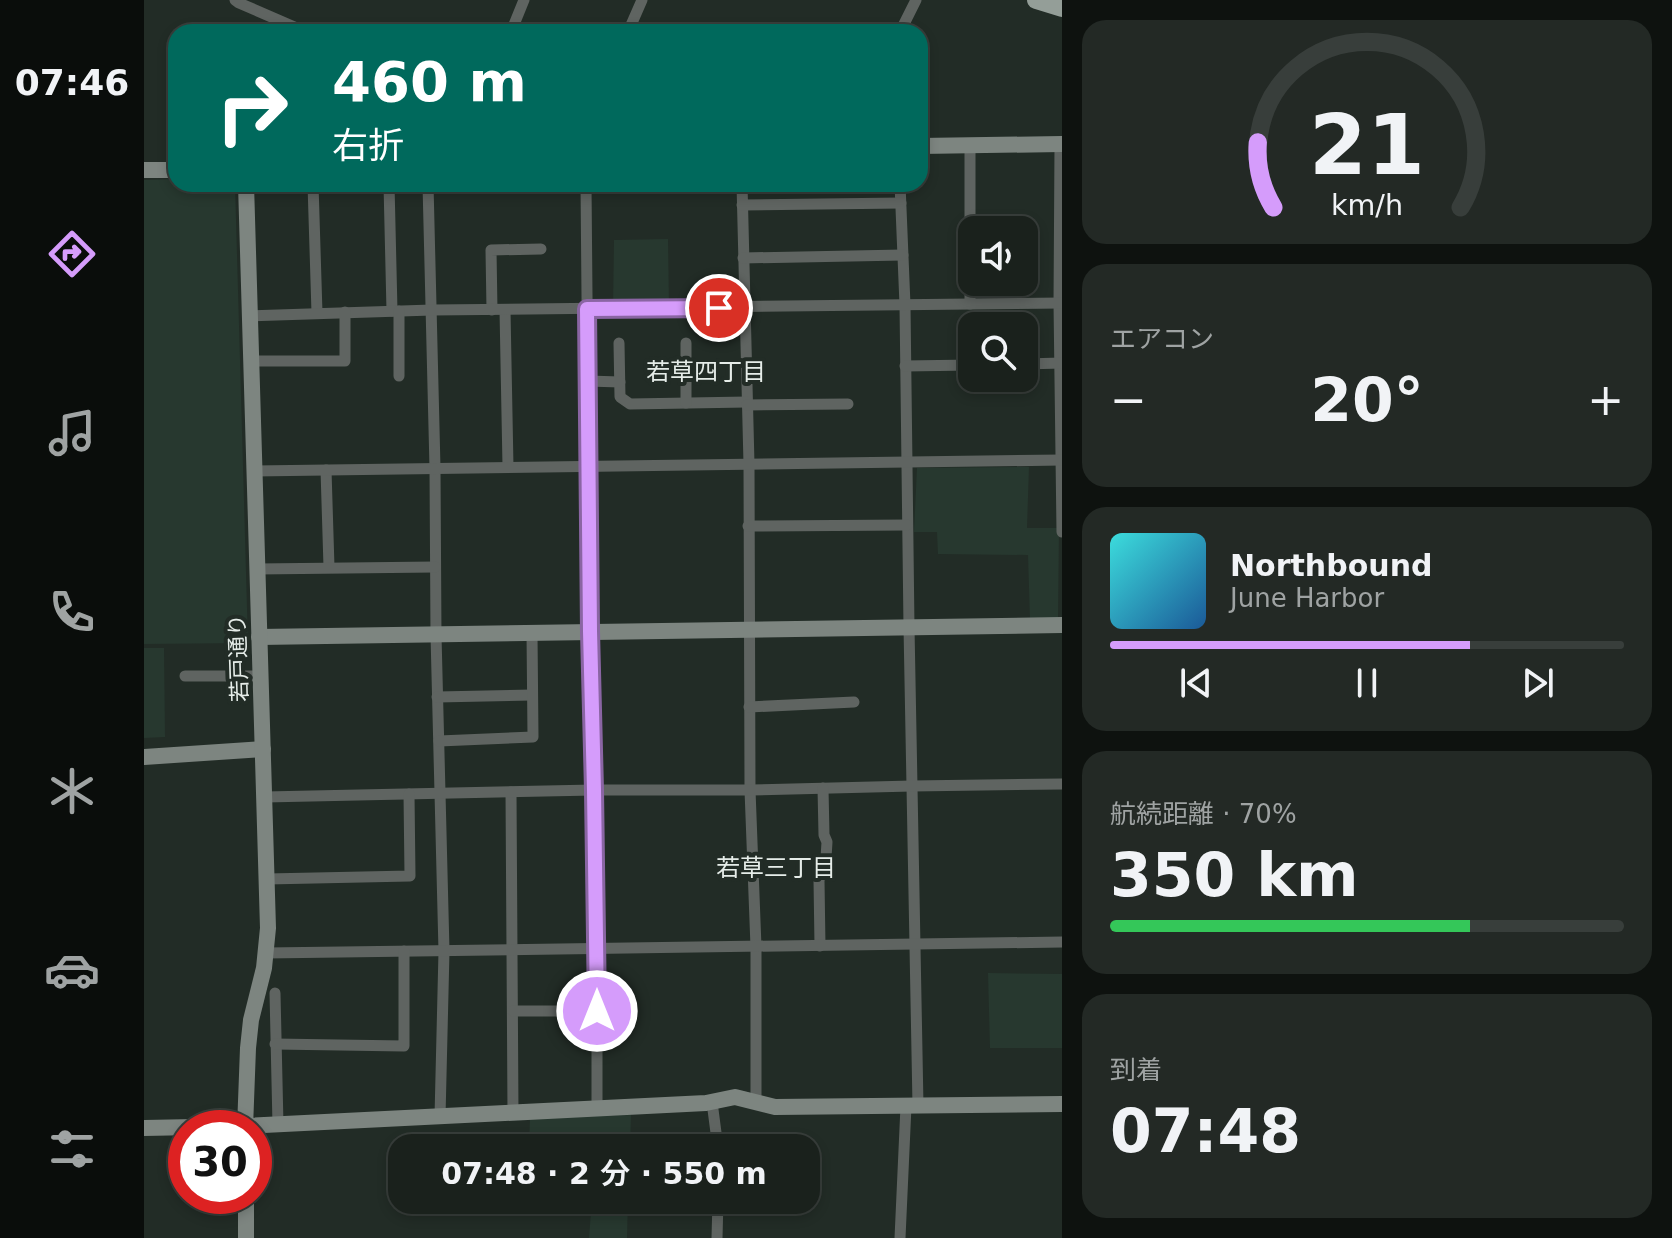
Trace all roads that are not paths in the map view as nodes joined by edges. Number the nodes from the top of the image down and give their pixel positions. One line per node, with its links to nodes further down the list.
1 (235, 0): 7 (street)
2 (524, 0): 8 (street)
3 (642, 0): 9 (street)
4 (916, 0): 10 (street)
5 (1036, 0): 6 (main road)
6 (1062, 8)
7 (288, 24)
8 (514, 24)
9 (632, 24)
10 (904, 24)
11 (1061, 144): 13 (street); 28 (street)
12 (928, 146): 13 (street)
13 (970, 146): 29 (street)
14 (144, 170): 15 (street)
15 (168, 170)
16 (246, 192): 38 (street, 若戸通り)
17 (313, 192): 37 (street)
18 (389, 192): 35 (street)
19 (428, 192): 33 (street)
20 (586, 192): 32 (street)
21 (742, 192): 24 (street)
22 (900, 192): 23 (street)
23 (901, 203): 24 (street); 26 (street)
24 (742, 205): 27 (street)
25 (541, 249): 34 (street)
26 (903, 255): 27 (street); 30 (street)
27 (743, 258): 31 (street)
28 (1061, 303): 29 (street); 42 (street)
29 (970, 304): 30 (street)
30 (905, 305): 31 (street); 45 (street)
31 (744, 308): 32 (street); 50 (street)
32 (587, 309): 34 (street); 47 (street)
33 (432, 310): 34 (street); 35 (street); 58 (street)
34 (499, 310): 57 (street)
35 (396, 311): 36 (street); 46 (street)
36 (345, 312): 37 (street); 41 (street)
37 (317, 313): 38 (street)
38 (250, 316): 41 (street, 若戸通り)
39 (619, 343): 48 (street)
40 (686, 343): 49 (street)
41 (251, 361): 60 (street, 若戸通り)
42 (1061, 363): 43 (street); 52 (street)
43 (1038, 364)
44 (958, 365): 45 (street)
45 (905, 366): 54 (street)
46 (399, 376)
47 (588, 381): 48 (street); 56 (street)
48 (620, 382): 49 (street)
49 (686, 403): 50 (street)
50 (747, 403): 51 (street); 55 (street)
51 (848, 404)
52 (1061, 413): 53 (street)
53 (1061, 460): 54 (street); 63 (street)
54 (907, 462): 55 (street); 61 (street)
55 (749, 464): 56 (street); 62 (street)
56 (589, 466): 57 (street); 70 (street)
57 (508, 467): 58 (street)
58 (435, 468): 59 (street); 65 (street)
59 (326, 470): 60 (street); 64 (street)
60 (253, 471): 66 (street, 若戸通り)
61 (907, 525): 62 (street); 68 (street)
62 (748, 526): 69 (street)
63 (1062, 532)
64 (329, 567): 65 (street); 66 (street)
65 (435, 567): 72 (street)
66 (257, 569): 73 (street, 若戸通り)
67 (1062, 625): 68 (street)
68 (909, 627): 69 (street); 84 (street)
69 (748, 629): 70 (street); 79 (street)
70 (590, 631): 71 (street); 86 (street)
71 (532, 633): 72 (street); 76 (street)
72 (436, 635): 73 (street); 77 (street)
73 (259, 637): 75 (street, 若戸通り)
74 (185, 676): 75 (street)
75 (261, 676): 81 (street, 若戸通り)
76 (532, 695): 77 (street); 80 (street)
77 (437, 697): 80 (street)
78 (854, 702): 79 (street)
79 (749, 707): 87 (street)
80 (439, 741): 90 (street)
81 (263, 749): 82 (street); 91 (street, 若戸通り)
82 (144, 757)
83 (1062, 784): 84 (street)
84 (912, 786): 85 (street); 94 (street)
85 (823, 788): 87 (street); 95 (street)
86 (594, 790): 87 (street); 88 (street); 97 (street)
87 (750, 790): 96 (street)
88 (511, 792): 90 (street); 98 (street)
89 (409, 794): 90 (street); 91 (street); 92 (street)
90 (440, 794): 100 (street)
91 (265, 797): 92 (street, 若戸通り)
92 (267, 879): 101 (street, 若戸通り)
93 (1062, 942): 94 (street)
94 (914, 944): 95 (street); 111 (street)
95 (820, 946): 96 (street)
96 (756, 947): 97 (street); 109 (street)
97 (597, 949): 98 (street); 104 (street)
98 (512, 950): 100 (street); 103 (street)
99 (404, 951): 100 (street); 101 (street); 107 (street)
100 (444, 951): 115 (street)
101 (266, 953): 106 (street, 若戸通り)
102 (275, 993): 105 (street)
103 (513, 1011): 104 (street); 114 (street)
104 (597, 1011): 112 (street)
105 (275, 1019): 106 (street); 107 (street)
106 (251, 1020): 113 (street, 若戸通り)
107 (275, 1044): 117 (street)
108 (712, 1102): 109 (street); 112 (street); 120 (street)
109 (756, 1102): 111 (street)
110 (1062, 1104): 111 (street)
111 (912, 1106): 125 (street)
112 (597, 1109): 114 (street)
113 (246, 1110)
114 (513, 1113): 115 (street)
115 (440, 1117): 117 (street)
116 (272, 1125): 117 (street)
117 (278, 1125)
118 (144, 1128): 119 (street)
119 (168, 1128)
120 (716, 1134)
121 (246, 1214): 123 (street)
122 (718, 1214): 124 (street)
123 (246, 1238)
124 (717, 1238)
125 (900, 1238)

